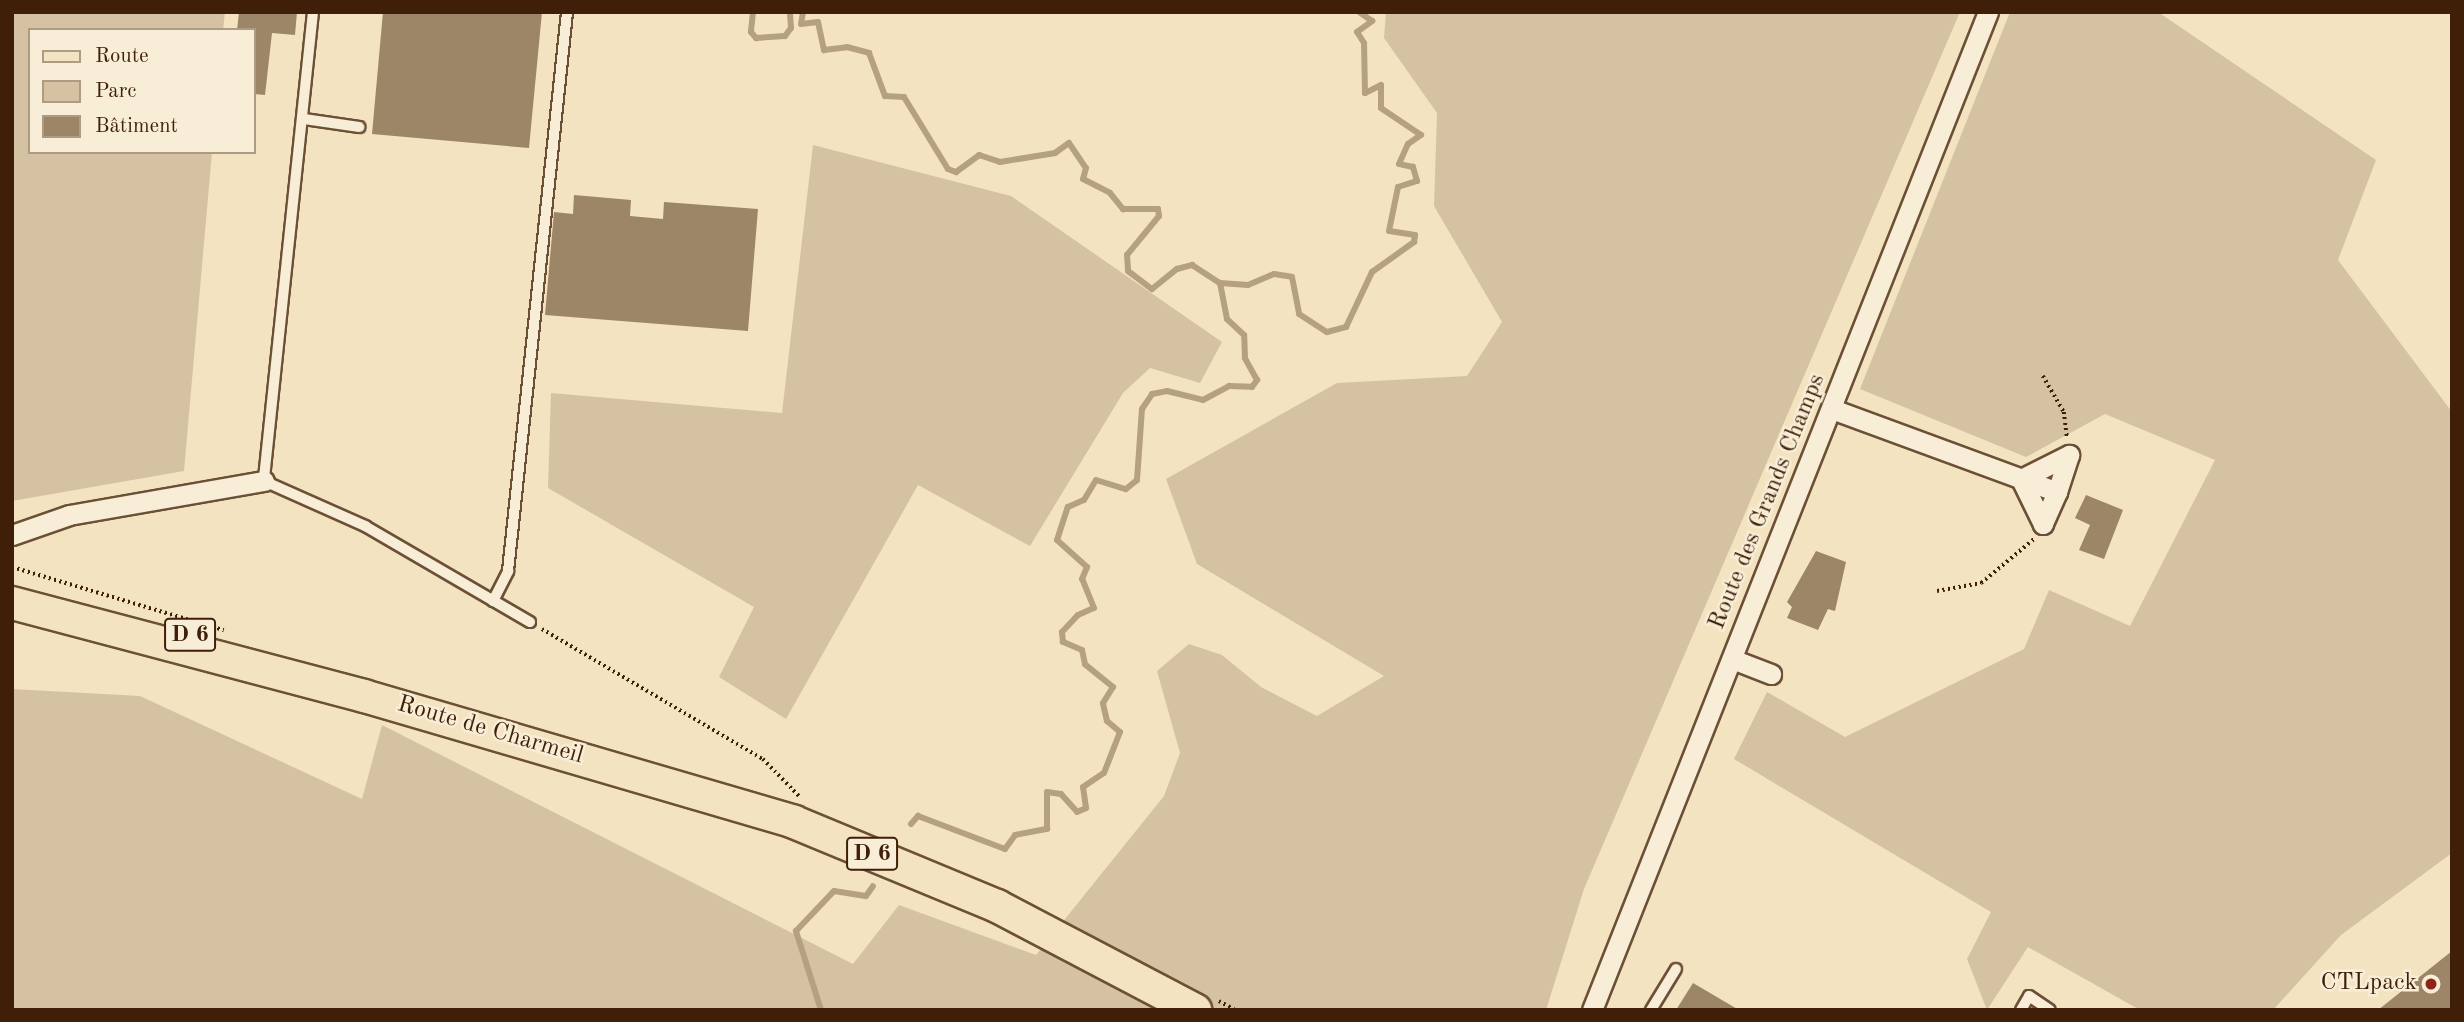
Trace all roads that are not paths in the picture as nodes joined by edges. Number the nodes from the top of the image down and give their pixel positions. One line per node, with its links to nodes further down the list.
1 (313, 12): 4 (lane)
2 (567, 12): 12 (lane)
3 (1988, 12): 6 (street, Route des Grands Champs)
4 (304, 119): 5 (lane); 8 (lane)
5 (359, 127)
6 (1832, 409): 7 (street); 15 (street, Route des Grands Champs)
7 (2021, 478): 9 (street); 9 (street); 9 (street)
8 (264, 481): 10 (street); 12 (lane)
9 (2057, 492)
10 (12, 536)
11 (12, 582): 17 (main road, Route de Charmeil / D 6)
12 (493, 601): 14 (lane)
13 (12, 603): 17 (main road, Route de Charmeil / D 6)
14 (530, 622)
15 (1732, 659): 16 (street); 22 (street, Route des Grands Champs)
16 (1771, 674)
17 (364, 696): 19 (main road, Route de Charmeil / D 6)
18 (1675, 968): 23 (lane)
19 (1118, 970): 20 (main road, D 6); 21 (main road, D 6)
20 (1182, 1010)
21 (1195, 1010)
22 (1592, 1010)
23 (1651, 1010)
24 (2021, 1010): 25 (lane)
25 (2050, 1010)

